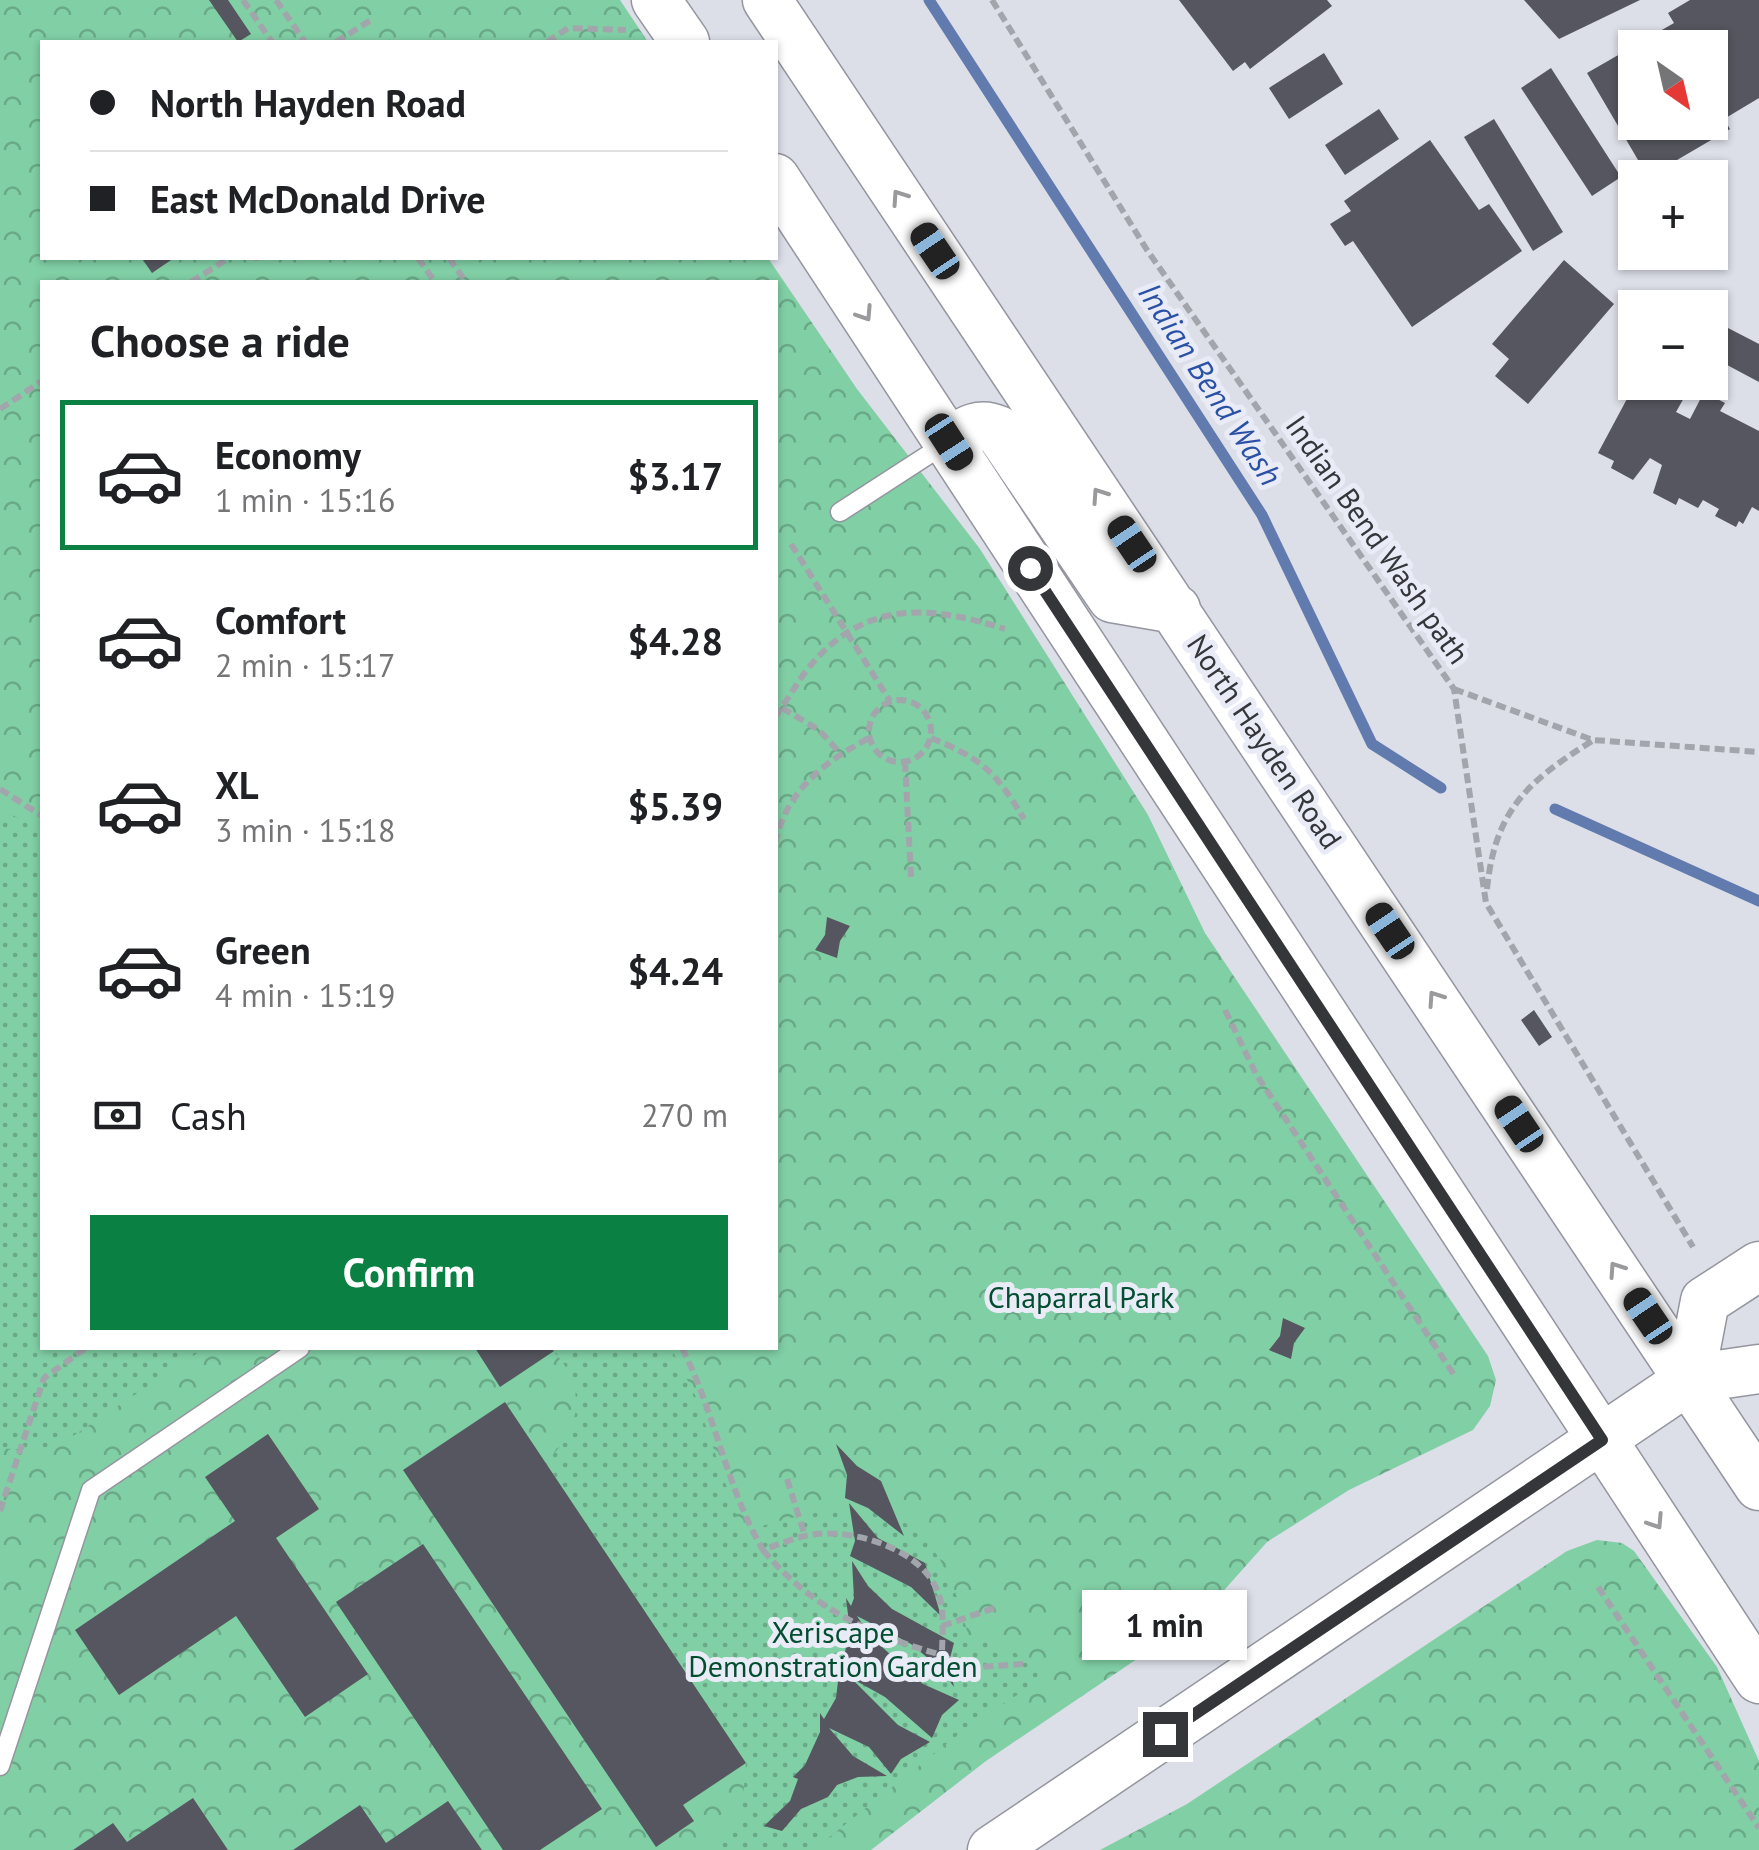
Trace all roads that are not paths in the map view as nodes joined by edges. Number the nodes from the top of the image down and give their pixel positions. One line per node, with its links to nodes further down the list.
1 (766, 0): 7 (main road, North Hayden Road, one-way to 1)
2 (644, 15): 3 (main road)
3 (682, 40)
4 (778, 183): 5 (main road, one-way to 5)
5 (949, 442): 6 (lane); 7 (main road); 12 (main road)
6 (840, 512)
7 (1176, 609): 11 (main road, North Hayden Road, one-way to 7)
8 (1759, 1266): 11 (main road)
9 (297, 1350): 15 (lane)
10 (1759, 1369): 11 (main road)
11 (1690, 1379): 12 (main road); 13 (main road, North Hayden Road)
12 (1602, 1440): 14 (main road, one-way to 14); 16 (main road)
13 (1759, 1486)
14 (1759, 1679)
15 (0, 1766)
16 (992, 1850)

